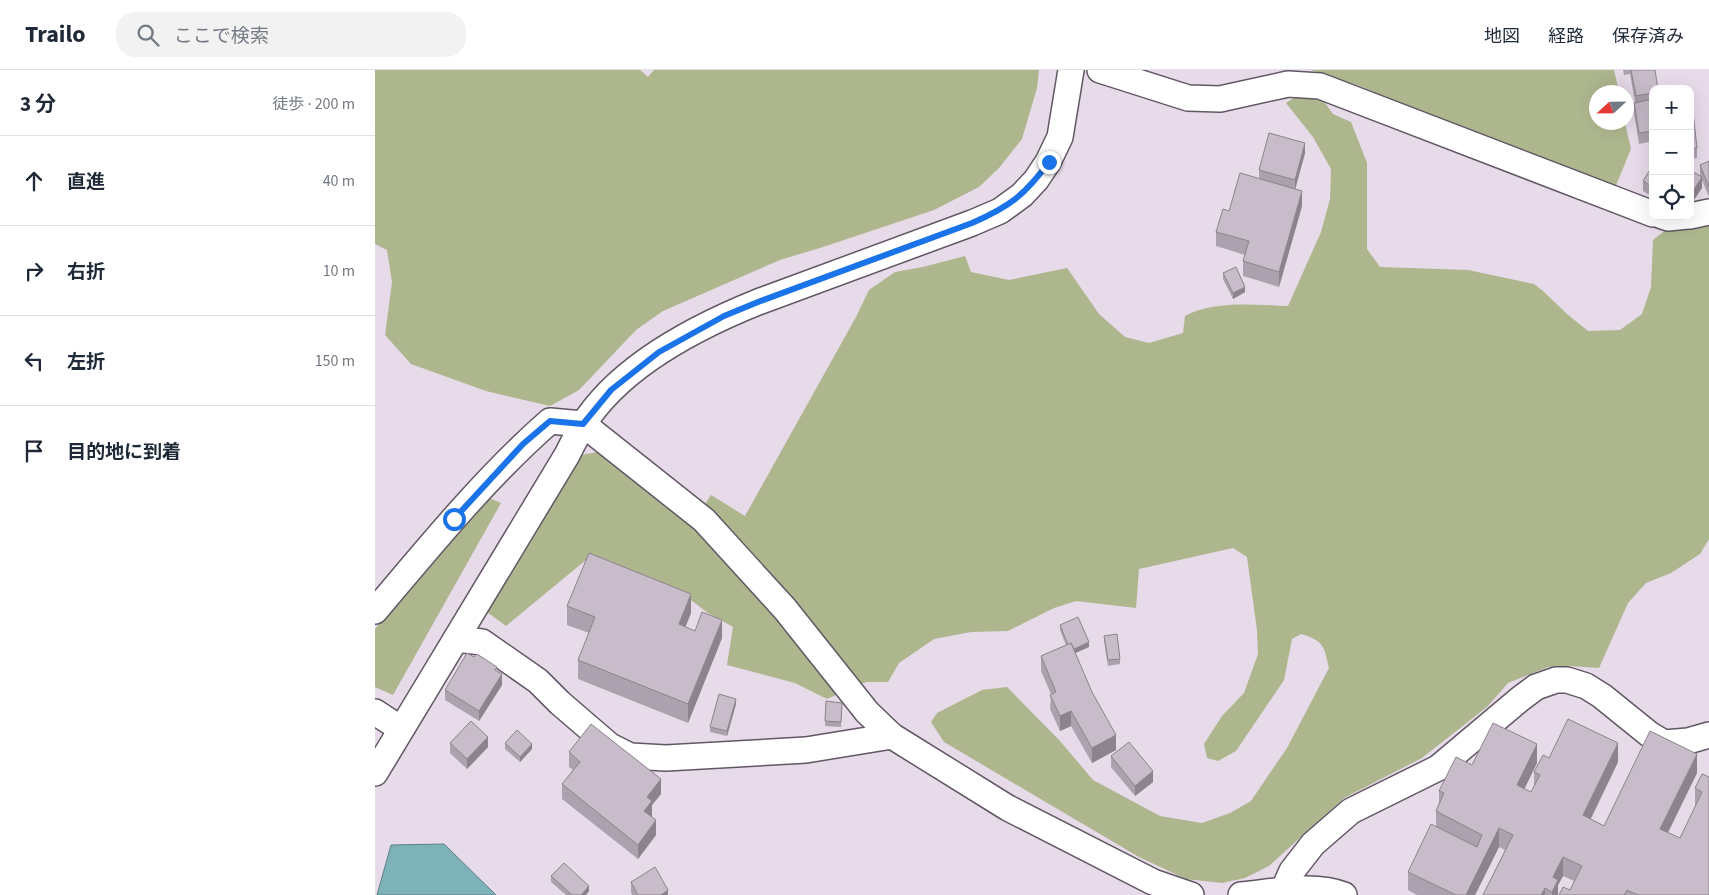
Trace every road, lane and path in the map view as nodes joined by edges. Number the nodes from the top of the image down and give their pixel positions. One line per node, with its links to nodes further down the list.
1 (1071, 70): 6 (street)
2 (1099, 70): 3 (street)
3 (1649, 212)
4 (1709, 212): 5 (street)
5 (1694, 215)
6 (583, 424): 7 (street); 8 (street); 12 (street)
7 (375, 611)
8 (456, 639): 10 (street); 12 (street)
9 (375, 712): 10 (street)
10 (401, 728): 13 (street)
11 (1709, 735): 14 (street)
12 (892, 736): 15 (street)
13 (375, 773)
14 (1283, 891): 16 (street); 17 (street)
15 (1191, 895)
16 (1241, 895)
17 (1344, 895)

